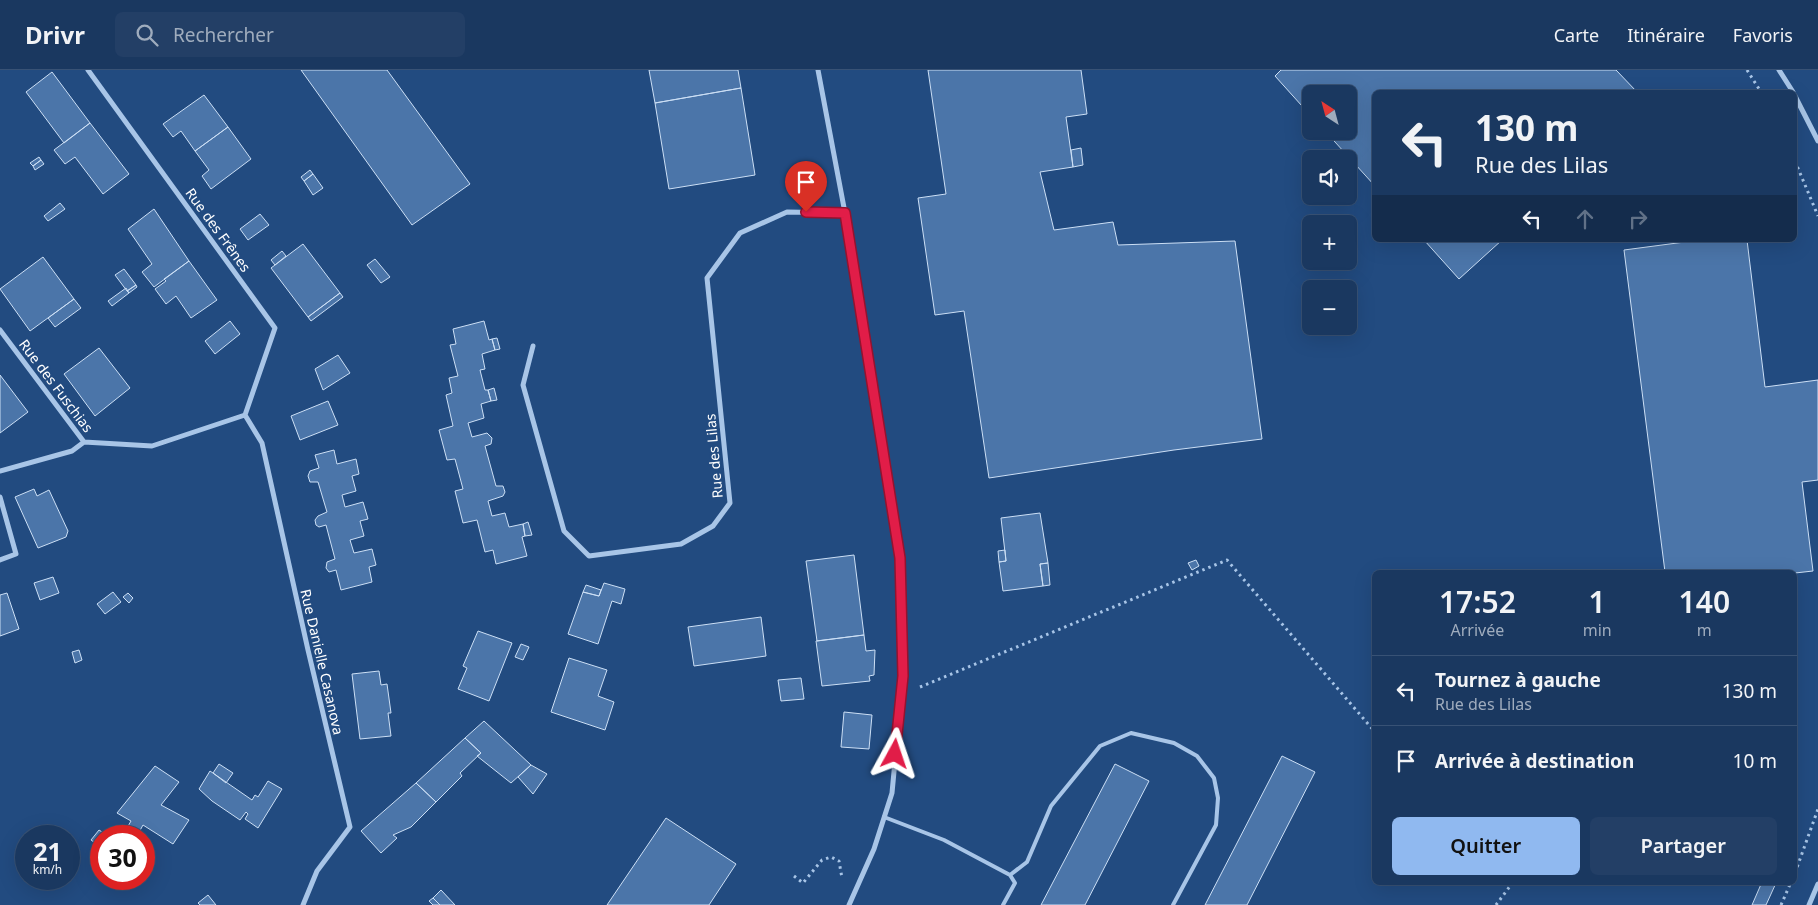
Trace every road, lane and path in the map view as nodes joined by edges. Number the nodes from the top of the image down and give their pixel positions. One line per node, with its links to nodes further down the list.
1 (88, 70): 14 (street, Rue des Frênes)
2 (818, 70): 10 (street)
3 (1747, 70): 5 (path)
4 (1779, 70): 6 (street)
5 (1760, 90)
6 (1792, 90)
7 (1797, 100): 8 (street)
8 (1818, 141)
9 (1797, 166): 11 (path)
10 (845, 213): 13 (street, Rue des Lilas); 19 (street)
11 (1818, 216)
12 (0, 330): 15 (street, Rue des Fuschias)
13 (533, 346)
14 (245, 415): 15 (street, Rue des Fuschias); 30 (street, Rue Danielle Casanova)
15 (84, 442): 16 (street)
16 (0, 471)
17 (0, 497): 18 (street)
18 (0, 560)
19 (901, 695): 20 (path); 22 (street)
20 (1372, 729)
21 (1818, 809): 23 (path)
22 (884, 817): 24 (lane); 31 (street)
23 (1797, 867)
24 (1010, 874): 32 (lane); 33 (lane)
25 (794, 876): 26 (path)
26 (842, 879)
27 (1818, 884): 36 (street)
28 (1510, 885): 34 (path)
29 (1790, 885): 35 (path)
30 (303, 905)
31 (849, 905)
32 (1003, 905)
33 (1173, 905)
34 (1496, 905)
35 (1781, 905)
36 (1809, 905)

